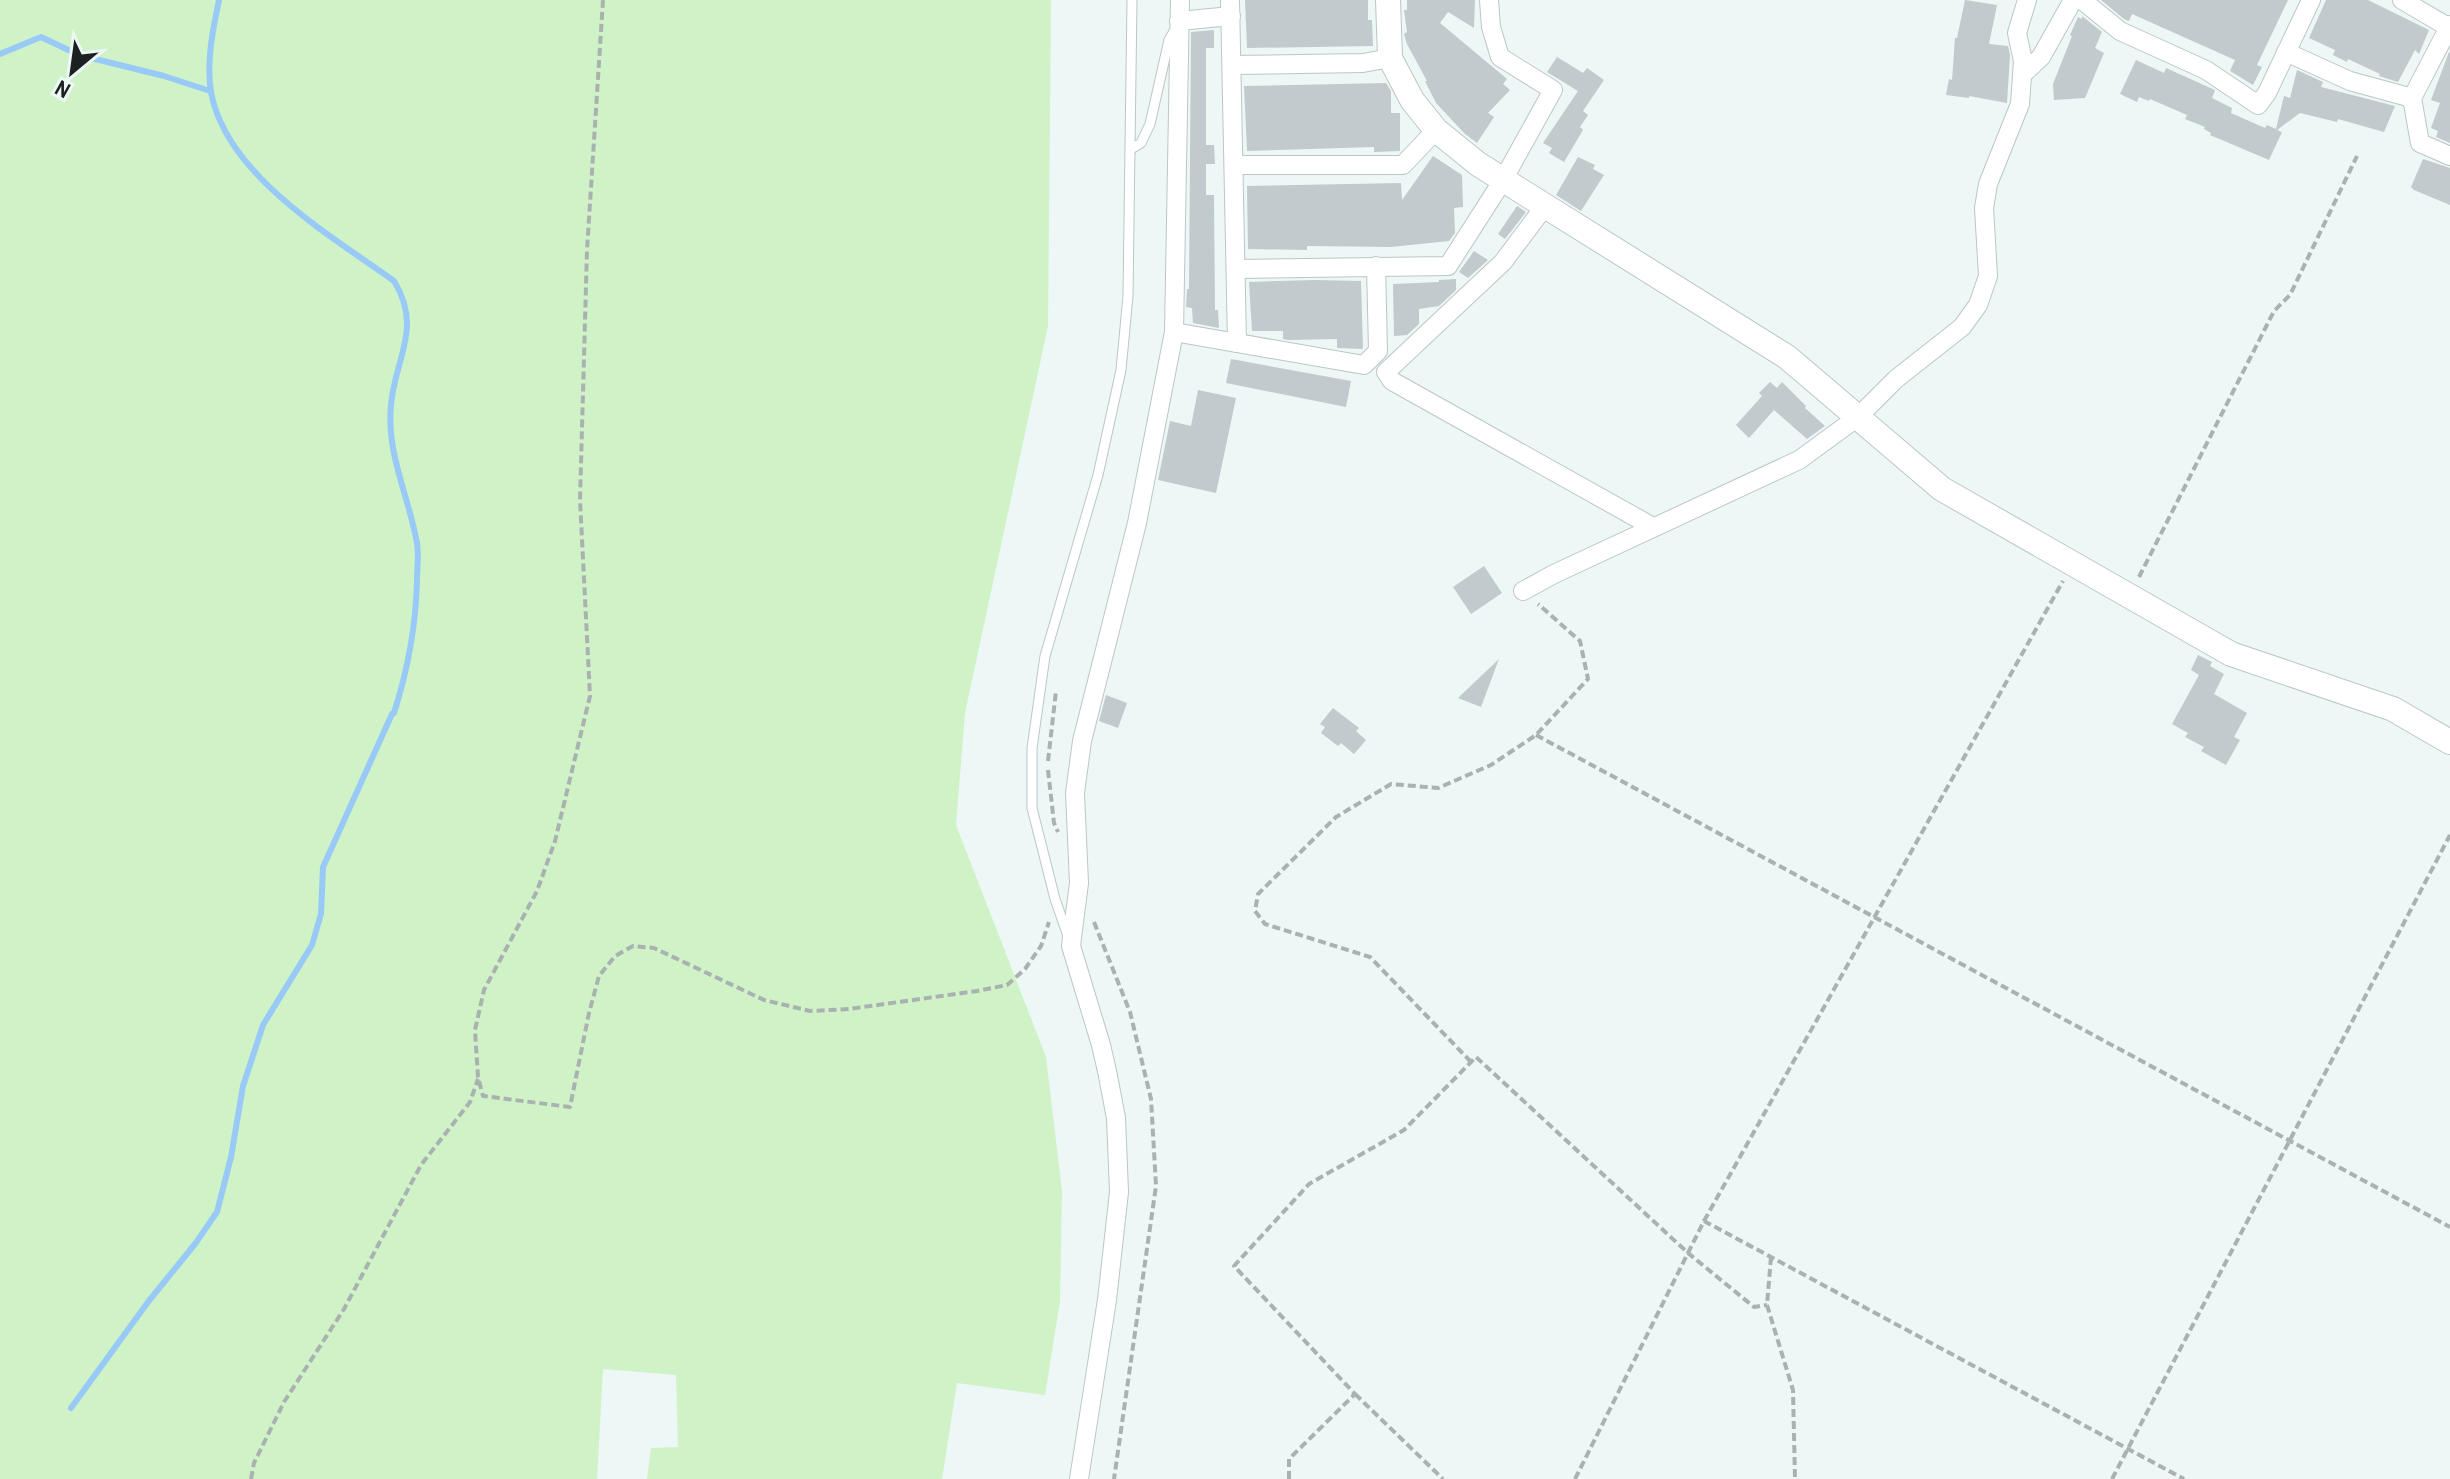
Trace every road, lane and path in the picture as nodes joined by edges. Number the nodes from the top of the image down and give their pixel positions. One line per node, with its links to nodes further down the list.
1 (603, 0): 44 (path)
2 (1132, 0): 20 (lane)
3 (1180, 0): 12 (street)
4 (1388, 0): 15 (street)
5 (1489, 0): 24 (street)
6 (2027, 0): 17 (street)
7 (2073, 0): 17 (street)
8 (2082, 0): 14 (street)
9 (2402, 0): 13 (street)
10 (2309, 1): 14 (street)
11 (1230, 8): 12 (street); 16 (street)
12 (1179, 21): 20 (lane); 28 (street)
13 (2449, 26): 18 (street)
14 (2286, 52): 18 (street)
15 (1390, 58): 16 (street); 19 (street)
16 (1232, 65): 23 (street)
17 (2022, 75): 32 (street)
18 (2412, 98): 22 (street)
19 (1436, 130): 23 (street); 24 (street)
20 (1131, 149): 40 (lane)
21 (2357, 156): 36 (path)
22 (2450, 156)
23 (1234, 165): 27 (street)
24 (1503, 180): 25 (street); 26 (street)
25 (1545, 206): 31 (street); 32 (street)
26 (1376, 266): 27 (street); 30 (street)
27 (1236, 269): 29 (street)
28 (1174, 332): 29 (street); 42 (street)
29 (1237, 343): 30 (street)
30 (1364, 365): 31 (street)
31 (1386, 372): 33 (street)
32 (1858, 417): 33 (street); 34 (street)
33 (1653, 527): 35 (street)
34 (2072, 565): 36 (street); 41 (path)
35 (1523, 591): 37 (path)
36 (2128, 597): 38 (street)
37 (1536, 735): 41 (path); 43 (path)
38 (2450, 742)
39 (2450, 835): 45 (path)
40 (1055, 899): 42 (lane); 44 (path)
41 (1874, 918): 45 (path); 46 (path)
42 (1071, 946): 54 (street)
43 (1471, 1062): 48 (path); 51 (path)
44 (478, 1077): 53 (path)
45 (2289, 1142): 47 (path); 52 (path)
46 (1704, 1221): 48 (path); 49 (path)
47 (2450, 1227)
48 (1688, 1253): 50 (path); 57 (path)
49 (1771, 1257): 50 (path); 52 (path)
50 (1767, 1305): 58 (path)
51 (1355, 1394): 55 (path); 56 (path)
52 (2128, 1449): 59 (path); 60 (path)
53 (251, 1479)
54 (1079, 1479)
55 (1289, 1479)
56 (1443, 1479)
57 (1575, 1479)
58 (1795, 1479)
59 (2112, 1479)
60 (2184, 1479)

